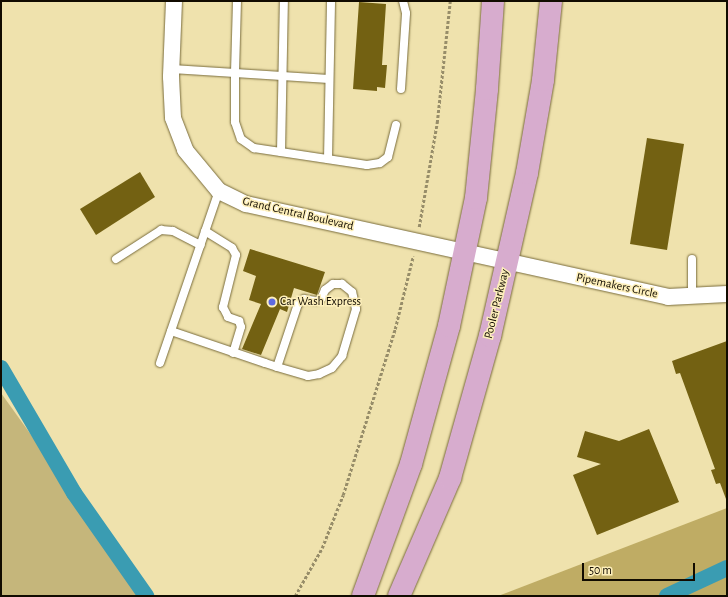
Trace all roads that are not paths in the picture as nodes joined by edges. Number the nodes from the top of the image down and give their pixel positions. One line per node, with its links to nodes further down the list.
1 (174, 1): 8 (street, Grand Central Boulevard)
2 (237, 1): 9 (lane)
3 (284, 1): 10 (lane)
4 (331, 1): 11 (lane)
5 (403, 1): 12 (lane)
6 (493, 1): 19 (main road)
7 (549, 5): 22 (main road, Pooler Parkway)
8 (172, 69): 9 (lane); 16 (street, Grand Central Boulevard)
9 (235, 73): 10 (lane); 14 (lane)
10 (282, 76): 11 (lane); 14 (lane)
11 (330, 79): 15 (lane)
12 (401, 89)
13 (396, 125): 15 (lane)
14 (281, 152): 15 (lane)
15 (328, 159)
16 (219, 191): 17 (lane); 19 (street, Grand Central Boulevard)
17 (205, 231): 18 (lane); 26 (lane)
18 (200, 245): 20 (lane); 25 (lane)
19 (464, 252): 22 (street, Grand Central Boulevard); 29 (main road)
20 (116, 259)
21 (692, 259): 24 (lane)
22 (507, 262): 24 (street, Pipemakers Circle); 30 (main road, Pooler Parkway)
23 (727, 294): 24 (street, Pipemakers Circle)
24 (692, 297)
25 (171, 331): 26 (lane); 27 (lane)
26 (233, 353): 28 (lane)
27 (160, 363)
28 (277, 367): 28 (lane)
29 (363, 596)
30 (399, 596)

